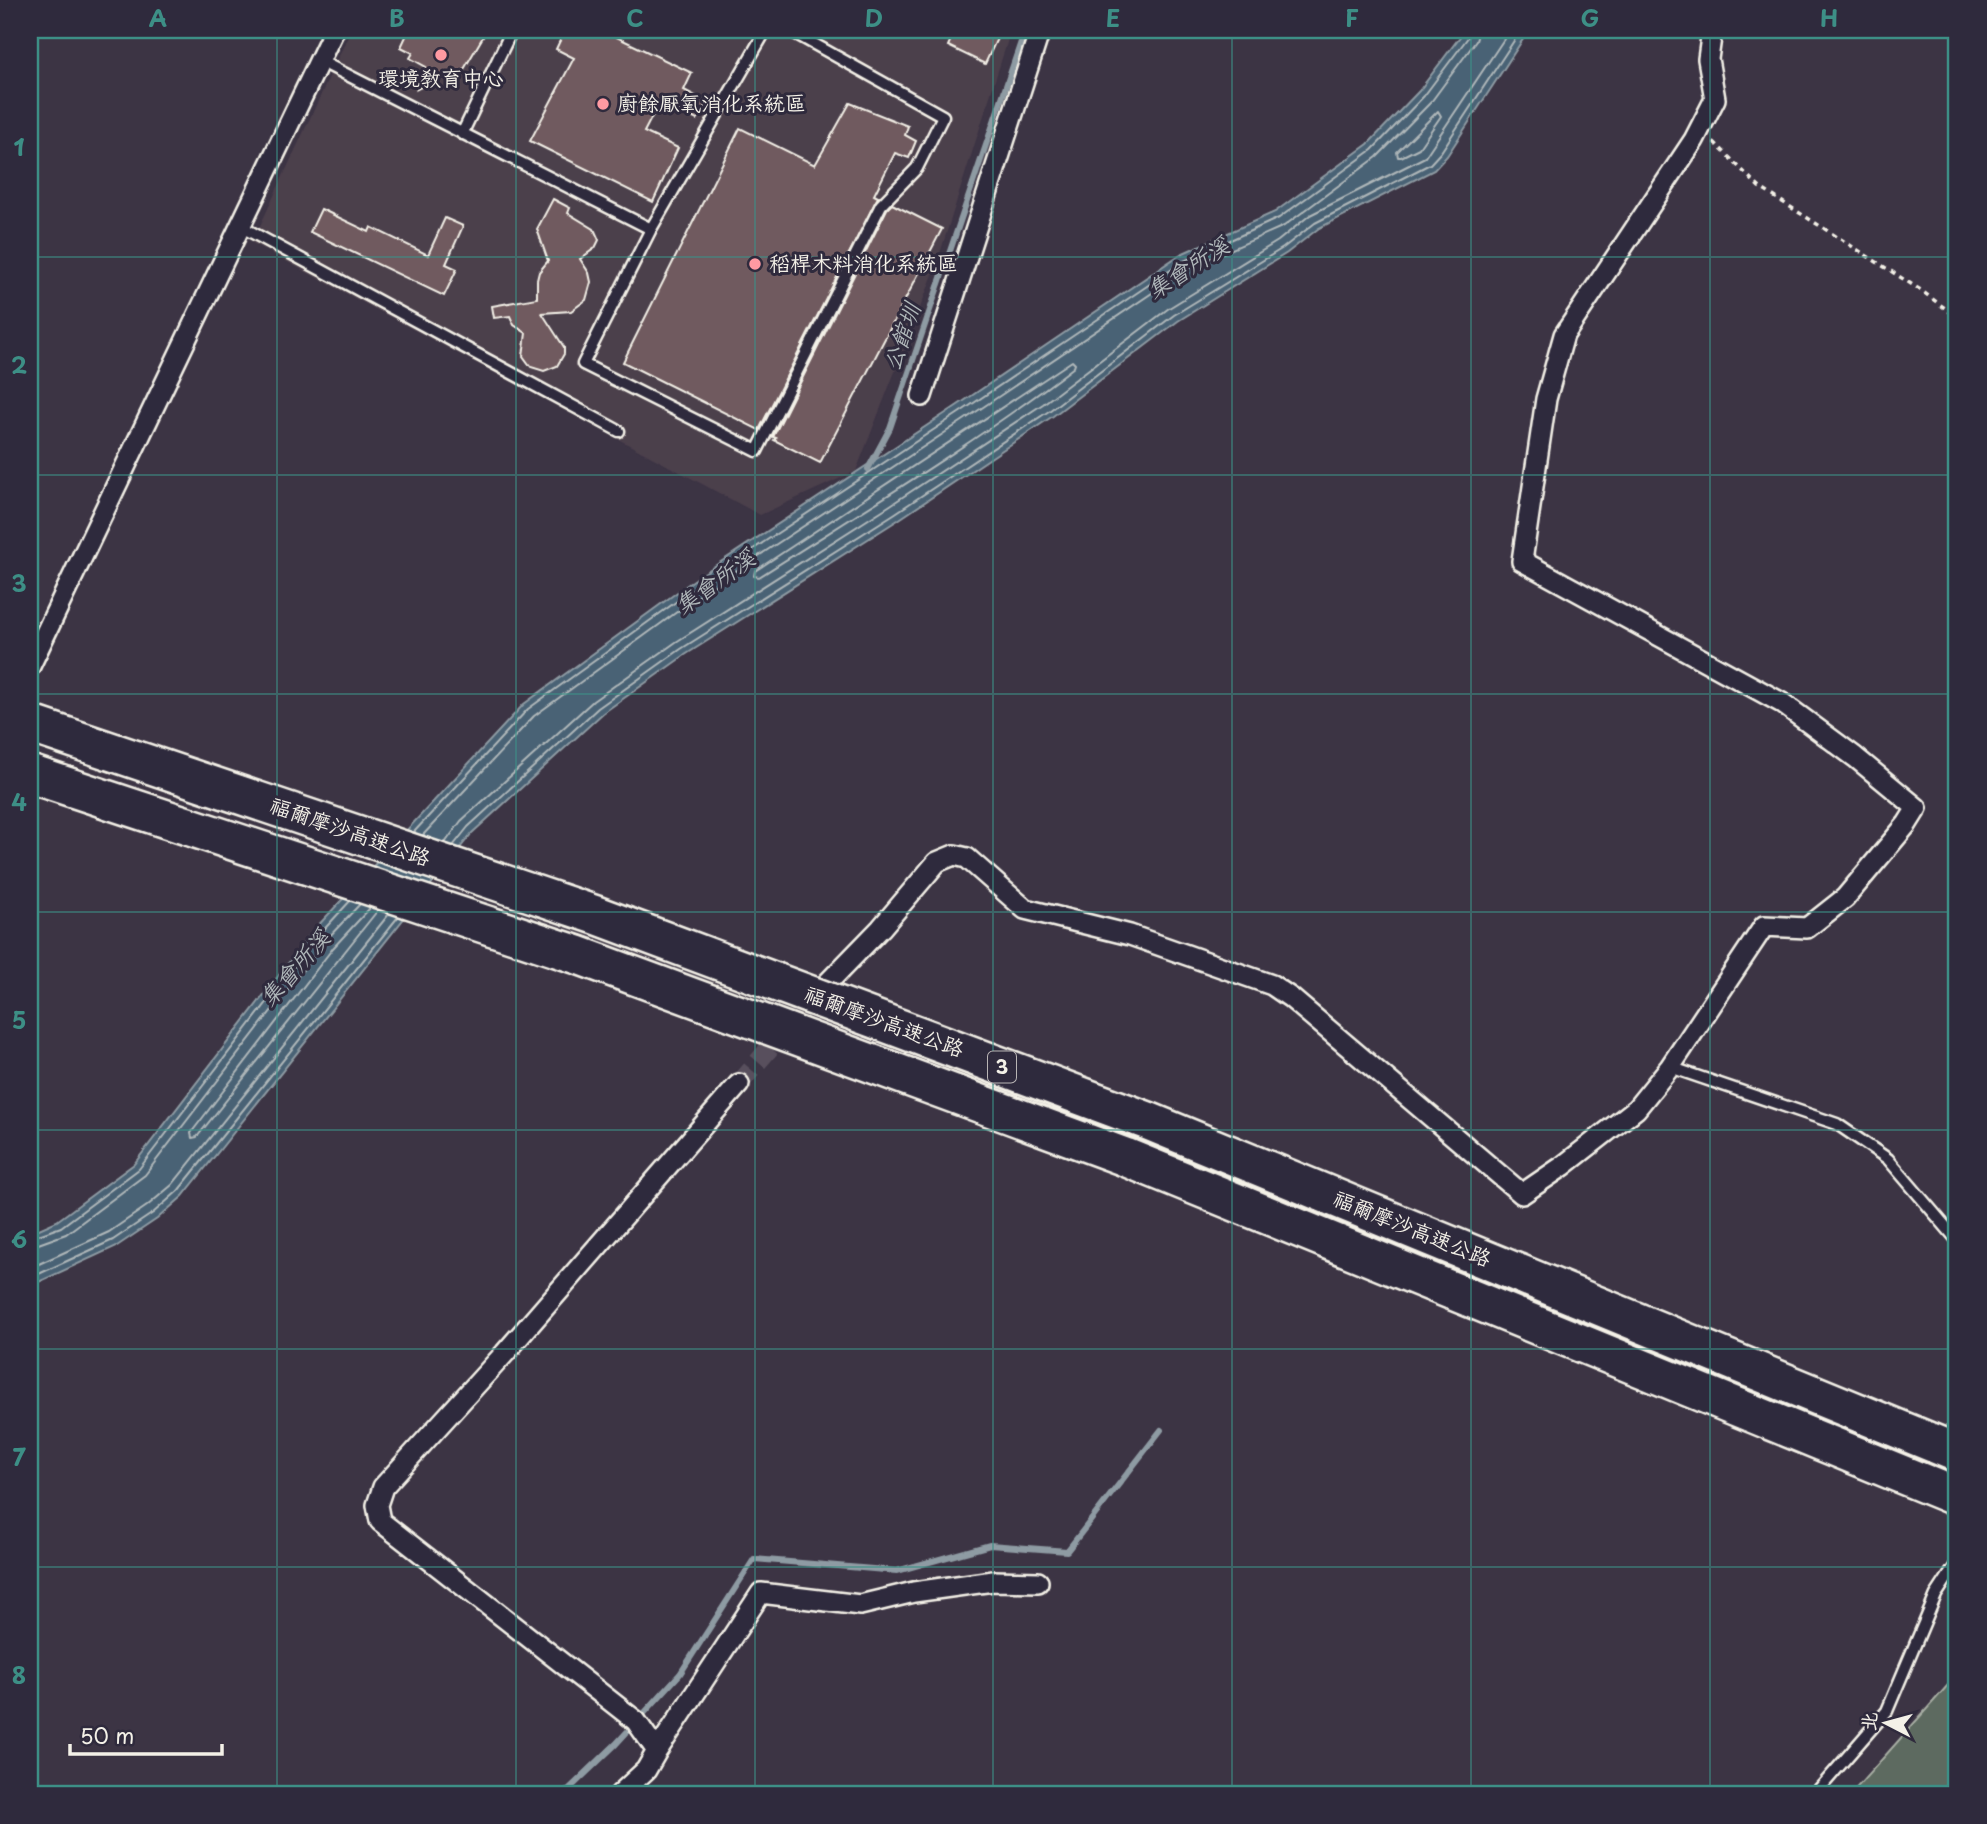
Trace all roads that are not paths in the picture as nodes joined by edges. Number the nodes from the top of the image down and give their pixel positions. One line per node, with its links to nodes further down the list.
1 (334, 30): 7 (street)
2 (512, 30): 8 (lane)
3 (766, 30): 10 (lane)
4 (789, 30): 10 (lane)
5 (1040, 30): 11 (street)
6 (1712, 30): 17 (street)
7 (320, 61): 8 (lane); 9 (street)
8 (462, 134): 10 (lane)
9 (240, 226): 12 (lane); 13 (street)
10 (651, 229)
11 (922, 396)
12 (619, 431)
13 (30, 666)
14 (30, 724): 20 (highway, 福爾摩沙高速公路 / 3, bridge)
15 (30, 774): 21 (highway, 福爾摩沙高速公路 / 3, bridge)
16 (809, 1002): 17 (street)
17 (1670, 1067): 19 (lane)
18 (738, 1084): 24 (street)
19 (1957, 1240)
20 (1957, 1453)
21 (1957, 1497)
22 (1957, 1563): 26 (lane)
23 (1038, 1582): 24 (street)
24 (657, 1751): 25 (street)
25 (620, 1794)
26 (1815, 1794)

